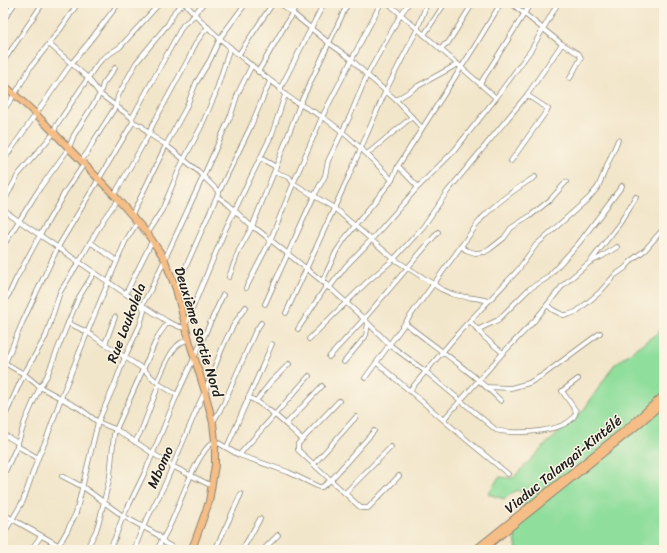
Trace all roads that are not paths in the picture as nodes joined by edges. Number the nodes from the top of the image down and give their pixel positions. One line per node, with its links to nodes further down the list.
1 (15, 3): 28 (street)
2 (43, 3): 42 (street)
3 (78, 3): 36 (street)
4 (119, 3): 43 (street)
5 (160, 3): 49 (street)
6 (184, 3): 27 (street); 63 (street)
7 (204, 3): 27 (street)
8 (246, 3): 34 (street)
9 (273, 3): 40 (street)
10 (280, 3): 24 (street)
11 (298, 3): 24 (street)
12 (324, 3): 30 (street)
13 (348, 3): 35 (street)
14 (381, 3): 41 (street)
15 (388, 3): 25 (street)
16 (409, 3): 25 (street)
17 (427, 3): 32 (street)
18 (445, 3): 33 (street)
19 (473, 3): 39 (street)
20 (501, 3): 45 (street)
21 (511, 3): 26 (street)
22 (531, 3): 26 (street)
23 (558, 3): 31 (street)
24 (292, 13): 30 (street); 47 (street)
25 (401, 14): 32 (street); 48 (street)
26 (524, 14): 31 (street); 53 (street)
27 (195, 15): 29 (street); 68 (street)
28 (3, 21)
29 (208, 27): 34 (street); 72 (street)
30 (311, 28): 35 (street); 54 (street)
31 (542, 28): 37 (street); 60 (street)
32 (417, 30): 33 (street); 55 (street)
33 (424, 35): 39 (street)
34 (220, 38): 38 (street); 74 (street)
35 (329, 43): 41 (street); 62 (street)
36 (49, 44): 43 (street); 56 (street)
37 (562, 44): 50 (street); 58 (street)
38 (230, 47): 40 (street); 79 (street)
39 (441, 50): 45 (street)
40 (239, 54): 44 (street)
41 (351, 59): 48 (street); 66 (street)
42 (3, 62)
43 (71, 64): 49 (street); 65 (street)
44 (252, 65): 47 (street); 85 (street, Rue Loukolela)
45 (459, 65): 53 (street); 61 (street); 69 (street)
46 (116, 68): 57 (street)
47 (258, 72): 51 (street)
48 (367, 75): 55 (street); 70 (street)
49 (88, 78): 57 (street); 71 (street)
50 (570, 78)
51 (270, 81): 54 (street); 93 (street)
52 (3, 84): 56 (main road, Deuxième Sortie Nord)
53 (480, 84): 60 (street)
54 (281, 88): 59 (street)
55 (386, 90): 61 (street); 76 (street)
56 (15, 94): 64 (street); 65 (main road, Deuxième Sortie Nord)
57 (100, 94): 63 (street); 75 (street)
58 (527, 95): 81 (street); 120 (street)
59 (285, 96): 62 (street); 78 (street)
60 (496, 98): 92 (street)
61 (396, 100): 67 (street)
62 (300, 104): 66 (street); 84 (street)
63 (116, 106): 68 (street); 82 (street)
64 (3, 110)
65 (36, 114): 71 (main road, Deuxième Sortie Nord); 80 (street)
66 (322, 117): 70 (street); 90 (street)
67 (412, 117): 69 (street); 77 (street)
68 (132, 120): 72 (street); 87 (street)
69 (422, 128): 83 (street)
70 (342, 132): 76 (street); 94 (street)
71 (54, 133): 75 (main road, Deuxième Sortie Nord); 97 (street)
72 (149, 134): 74 (street); 95 (street)
73 (618, 140): 136 (street)
74 (166, 145): 79 (street); 101 (street)
75 (69, 148): 82 (main road, Deuxième Sortie Nord); 102 (street)
76 (361, 148): 77 (street); 98 (street)
77 (367, 154): 88 (street)
78 (262, 158): 84 (street); 100 (street)
79 (184, 160): 85 (street); 108 (street)
80 (3, 161)
81 (511, 161)
82 (82, 162): 87 (main road, Deuxième Sortie Nord); 109 (street)
83 (398, 166): 88 (street); 92 (street)
84 (275, 169): 90 (street); 105 (street)
85 (203, 176): 93 (street); 119 (street, Rue Loukolela)
86 (535, 177): 115 (street)
87 (99, 179): 95 (main road, Deuxième Sortie Nord); 116 (street)
88 (392, 180): 104 (street)
89 (566, 182): 115 (street)
90 (293, 183): 94 (street); 112 (street)
91 (622, 186): 154 (street)
92 (418, 187): 110 (street)
93 (218, 194): 100 (street); 133 (street)
94 (314, 196): 98 (street); 118 (street)
95 (116, 197): 101 (main road, Deuxième Sortie Nord); 113 (street)
96 (636, 197): 123 (street)
97 (3, 204)
98 (334, 208): 104 (street); 124 (street)
99 (3, 210): 102 (street)
100 (235, 211): 105 (street); 152 (street)
101 (132, 215): 103 (main road, Deuxième Sortie Nord)
102 (19, 221): 109 (street); 114 (street)
103 (138, 221): 108 (main road, Deuxième Sortie Nord); 121 (street)
104 (355, 225): 110 (street); 129 (street)
105 (252, 227): 112 (street); 127 (street)
106 (664, 228): 141 (street)
107 (438, 232): 125 (street)
108 (147, 233): 111 (main road, Deuxième Sortie Nord)
109 (40, 235): 116 (street); 137 (street)
110 (372, 240): 120 (street); 131 (street)
111 (152, 241): 119 (main road, Deuxième Sortie Nord); 134 (street)
112 (270, 241): 118 (street); 132 (street)
113 (90, 242): 121 (street); 122 (street)
114 (3, 246)
115 (461, 246): 130 (street)
116 (58, 247): 122 (street); 167 (street)
117 (617, 247): 123 (street)
118 (288, 254): 124 (street); 139 (street)
119 (164, 258): 133 (main road, Deuxième Sortie Nord); 140 (street, Rue Loukolela)
120 (394, 259): 125 (street); 138 (street)
121 (117, 261): 128 (street)
122 (79, 262): 126 (street); 174 (street)
123 (590, 262): 141 (street)
124 (306, 268): 129 (street); 143 (street)
125 (407, 268): 130 (street); 145 (street)
126 (94, 273): 128 (street); 147 (street)
127 (229, 277)
128 (109, 282): 134 (street); 155 (street)
129 (322, 282): 131 (street)
130 (434, 284): 136 (street); 151 (street)
131 (328, 287): 138 (street); 153 (street)
132 (246, 288)
133 (176, 289): 152 (main road, Deuxième Sortie Nord)
134 (126, 293): 140 (street)
135 (223, 295): 166 (street)
136 (488, 301): 146 (street)
137 (3, 303)
138 (346, 303): 145 (street); 157 (street)
139 (265, 304)
140 (142, 305): 148 (street); 164 (street, Rue Loukolela)
141 (547, 305): 163 (street)
142 (246, 307): 184 (street, Mbomo)
143 (286, 313)
144 (115, 317): 159 (street)
145 (364, 319): 150 (street); 165 (street)
146 (470, 320): 154 (street); 162 (street)
147 (68, 322): 155 (street); 181 (street)
148 (168, 322): 152 (street); 172 (street)
149 (261, 323): 199 (street)
150 (368, 324): 161 (street); 168 (street)
151 (406, 324): 161 (street); 162 (street)
152 (186, 326): 158 (main road, Deuxième Sortie Nord)
153 (298, 329)
154 (478, 330): 163 (street)
155 (87, 332): 159 (street); 188 (street)
156 (600, 333): 182 (street)
157 (310, 339)
158 (189, 340): 166 (main road, Deuxième Sortie Nord); 179 (street)
159 (105, 344): 164 (street)
160 (272, 344): 187 (street)
161 (390, 345): 169 (street); 173 (street)
162 (443, 351): 173 (street); 178 (street)
163 (503, 353): 178 (street)
164 (124, 357): 172 (street); 198 (street, Rue Loukolela)
165 (329, 357)
166 (195, 358): 184 (main road, Deuxième Sortie Nord); 185 (street)
167 (4, 362): 171 (street); 174 (street)
168 (344, 362)
169 (377, 363): 176 (street); 183 (street)
170 (289, 364): 189 (street)
171 (3, 368)
172 (143, 370): 179 (street); 201 (street)
173 (425, 372): 183 (street); 191 (street)
174 (24, 374): 181 (street); 197 (street)
175 (309, 376): 194 (street)
176 (366, 378)
177 (578, 379): 191 (street)
178 (478, 380): 182 (street); 191 (street)
179 (158, 383): 185 (street); 206 (street)
180 (322, 386): 200 (street)
181 (40, 387): 188 (street); 207 (street)
182 (486, 387): 192 (street)
183 (410, 390): 196 (street)
184 (205, 392): 199 (main road, Deuxième Sortie Nord); 214 (street, Mbomo)
185 (178, 395): 210 (street)
186 (664, 395): 248 (main road, Viaduc Talangaï-Kintélé)
187 (248, 397): 189 (street); 209 (street)
188 (61, 398): 198 (street); 212 (street)
189 (256, 401): 194 (street)
190 (339, 401): 204 (street)
191 (460, 401): 196 (street)
192 (501, 401)
193 (664, 402): 249 (main road, Viaduc Talangaï-Kintélé)
194 (275, 414): 200 (street); 211 (street)
195 (356, 417): 213 (street)
196 (444, 419): 215 (street)
197 (3, 420)
198 (98, 422): 201 (street); 222 (street, Rue Loukolela)
199 (213, 423): 205 (main road, Deuxième Sortie Nord)
200 (286, 424): 204 (street)
201 (117, 430): 206 (street); 225 (street)
202 (374, 431): 220 (street)
203 (3, 434): 207 (street)
204 (302, 439): 213 (street)
205 (215, 441): 209 (street); 218 (street); 221 (main road, Deuxième Sortie Nord)
206 (135, 442): 210 (street)
207 (17, 445): 212 (street); 216 (street)
208 (391, 447): 223 (street)
209 (227, 448): 211 (street)
210 (153, 454): 214 (street); 227 (street)
211 (239, 455): 220 (street)
212 (38, 458): 228 (street)
213 (314, 464): 220 (street)
214 (172, 466): 218 (street); 230 (street, Mbomo)
215 (508, 474)
216 (3, 476)
217 (62, 476): 222 (street)
218 (191, 476): 221 (street); 234 (street)
219 (399, 476): 223 (street)
220 (331, 480): 223 (street)
221 (212, 486): 244 (main road, Deuxième Sortie Nord)
222 (83, 487): 225 (street); 235 (street, Rue Loukolela)
223 (345, 493)
224 (241, 494): 245 (street)
225 (103, 501): 227 (street); 239 (street)
226 (3, 514): 228 (street)
227 (122, 516): 230 (street); 240 (street)
228 (12, 519): 231 (street); 233 (street)
229 (260, 519): 246 (street)
230 (143, 527): 234 (street); 241 (street, Mbomo)
231 (3, 535)
232 (278, 535): 247 (street)
233 (41, 536): 235 (street); 236 (street)
234 (162, 540): 242 (street); 243 (street)
235 (58, 545): 237 (street, Rue Loukolela); 238 (street)
236 (31, 550)
237 (56, 550)
238 (64, 550)
239 (86, 550)
240 (109, 550)
241 (134, 550)
242 (156, 550)
243 (177, 550)
244 (191, 550)
245 (215, 550)
246 (242, 550)
247 (263, 550)
248 (475, 550)
249 (482, 550)

